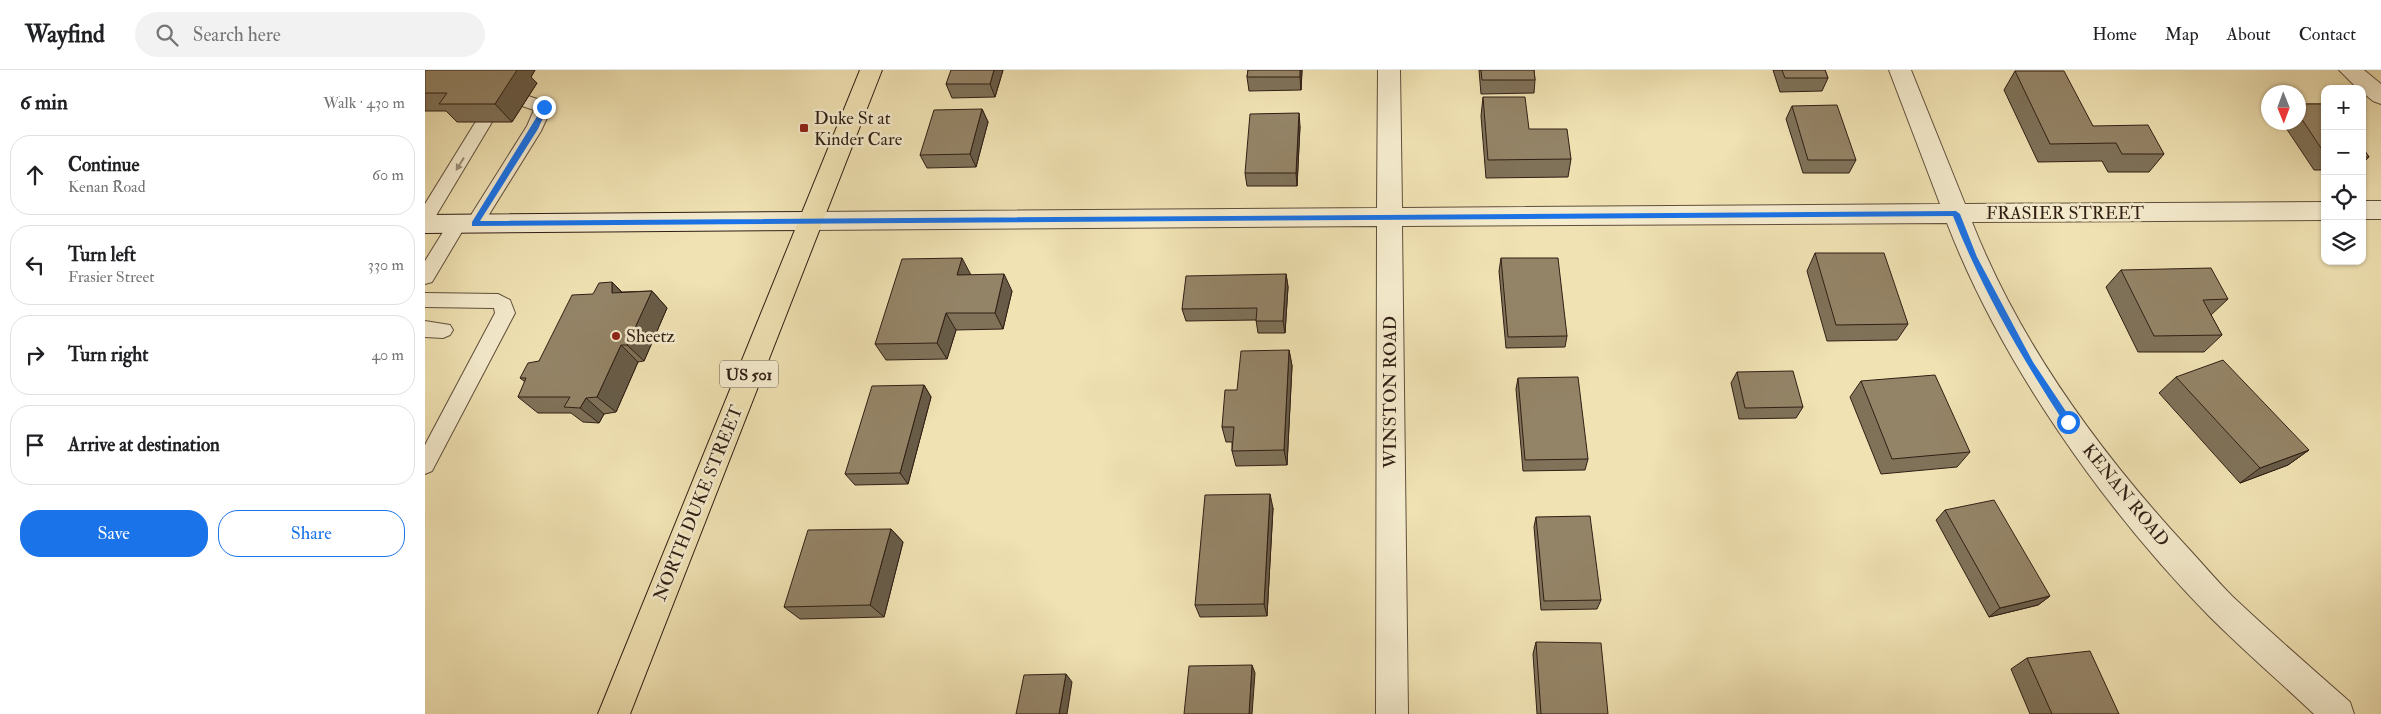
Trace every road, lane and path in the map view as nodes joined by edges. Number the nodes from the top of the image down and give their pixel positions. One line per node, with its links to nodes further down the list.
1 (871, 70): 14 (highway, NORTH DUKE STREET / US 501)
2 (1389, 70): 12 (street, WINSTON ROAD)
3 (1900, 70): 11 (street, KENAN ROAD)
4 (2350, 70): 5 (street)
5 (2381, 96)
6 (525, 101): 16 (lane)
7 (484, 122): 13 (lane, one-way to 13)
8 (2321, 210): 11 (street, FRASIER STREET)
9 (2366, 210): 10 (street)
10 (2381, 210)
11 (1956, 214): 12 (street, FRASIER STREET); 22 (street, KENAN ROAD)
12 (1390, 217): 14 (street, FRASIER STREET); 21 (street, WINSTON ROAD)
13 (425, 219)
14 (809, 222): 16 (street, FRASIER STREET); 20 (highway, NORTH DUKE STREET / US 501)
15 (425, 224): 16 (street, FRASIER STREET)
16 (466, 224): 17 (lane)
17 (425, 277)
18 (425, 300): 19 (lane)
19 (427, 459)
20 (615, 714)
21 (1391, 714)
22 (2338, 714)

